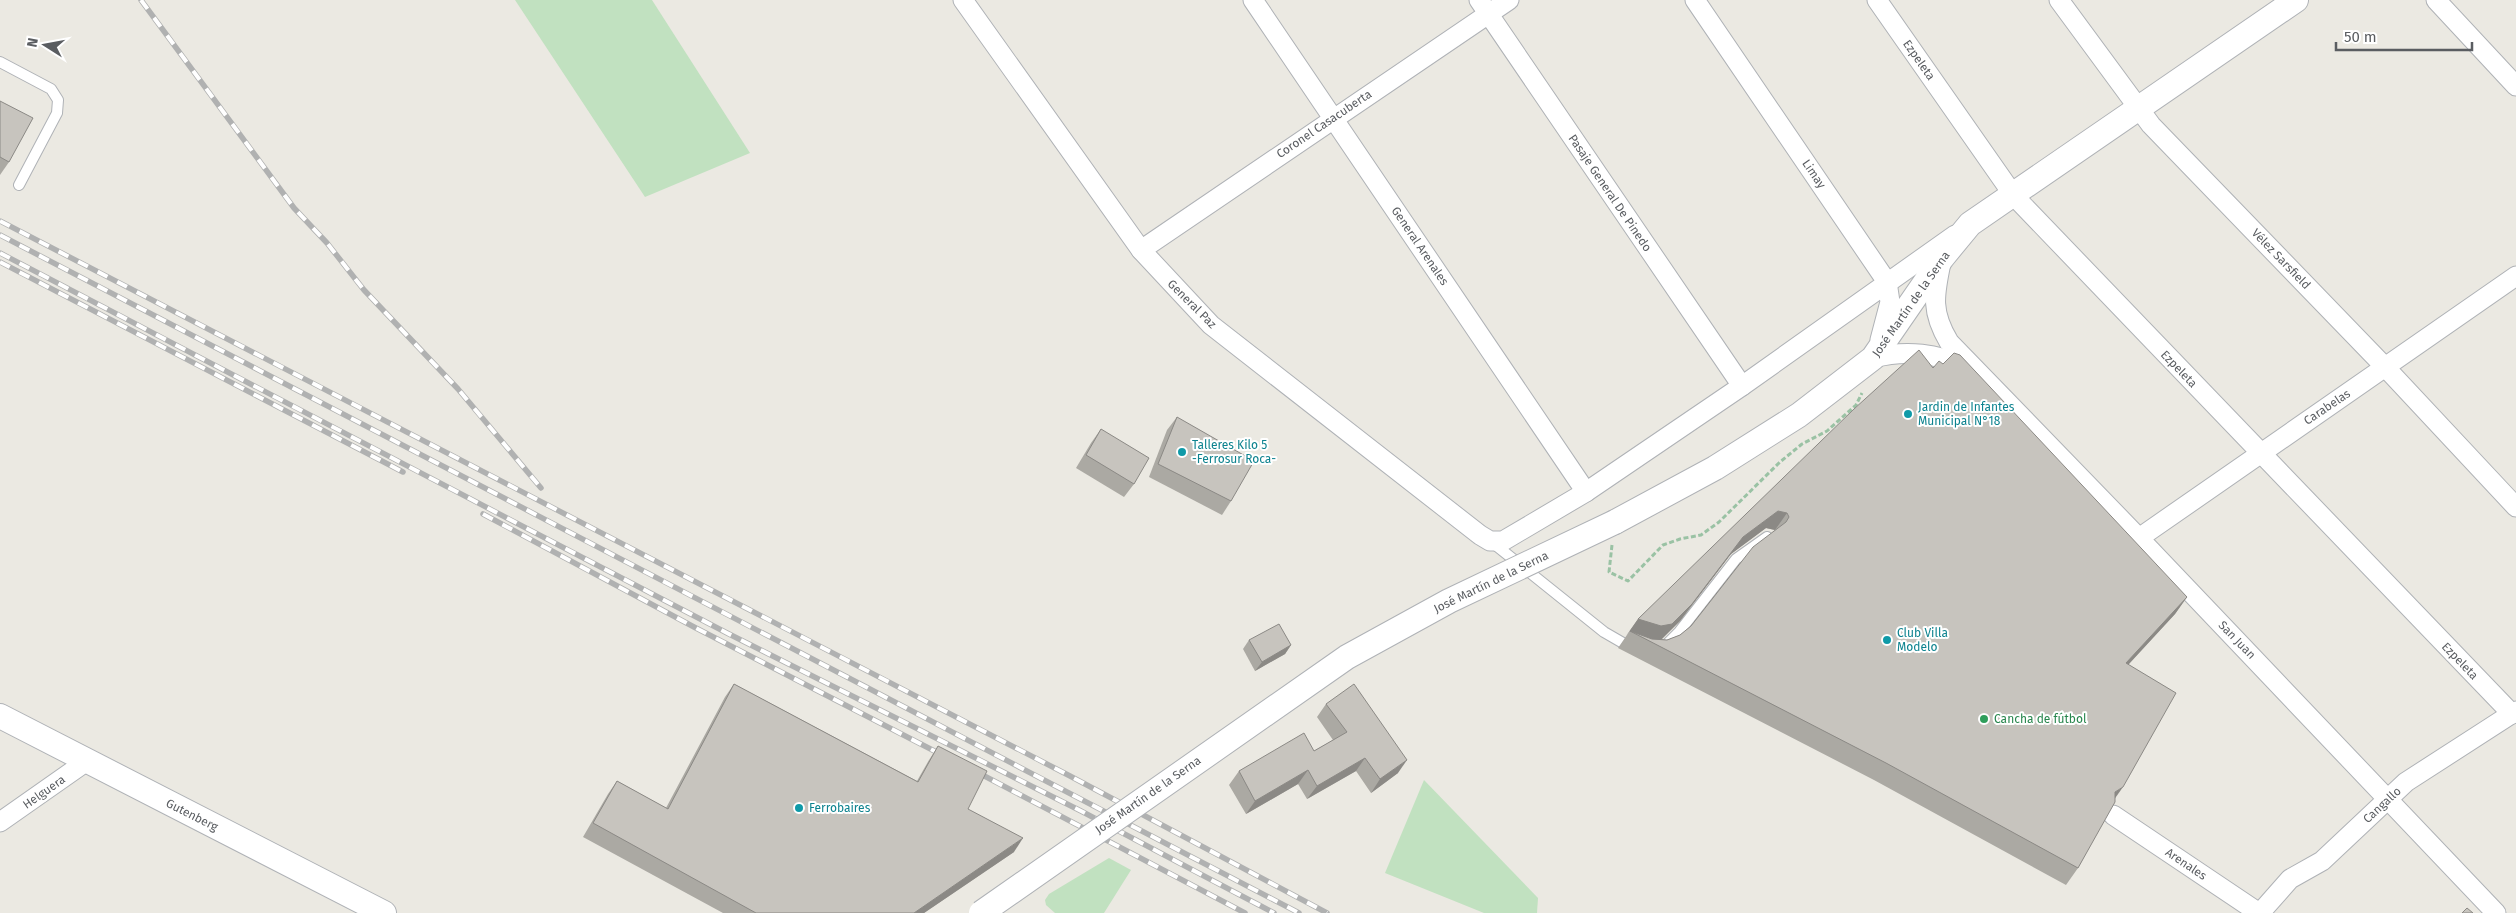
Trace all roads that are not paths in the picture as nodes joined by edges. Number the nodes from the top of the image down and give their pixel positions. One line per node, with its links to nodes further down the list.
1 (963, 0): 17 (street, General Paz)
2 (1253, 0): 13 (street, General Arenales)
3 (1509, 0): 9 (street, Coronel Casacuberta)
4 (1695, 0): 20 (street, Limay)
5 (1877, 0): 15 (street, Ezpeleta)
6 (2059, 0): 12 (street, Vélez Sarsfield)
7 (2296, 0): 12 (street, José Martín de la Serna)
8 (2436, 0): 11 (street)
9 (1483, 7): 13 (street, Coronel Casacuberta); 24 (street, Pasaje General De Pinedo)
10 (0, 62): 14 (lane)
11 (2516, 86)
12 (2137, 109): 15 (street, José Martín de la Serna); 22 (street, Vélez Sarsfield)
13 (1334, 118): 17 (street, Coronel Casacuberta); 26 (street, General Arenales)
14 (19, 185)
15 (2014, 196): 16 (street, José Martín de la Serna); 25 (street, Ezpeleta)
16 (1970, 224): 18 (street, José Martín de la Serna); 20 (street, José Martín de la Serna)
17 (1140, 250): 30 (street, General Paz)
18 (1942, 258): 21 (street, José Martín de la Serna); 23 (street, San Juan)
19 (2516, 276): 22 (street, Carabelas)
20 (1887, 282): 21 (street, Limay); 24 (street, José Martín de la Serna)
21 (1873, 358): 23 (street, San Juan); 38 (street, José Martín de la Serna, bridge)
22 (2386, 368): 25 (street, Carabelas); 27 (street, Vélez Sarsfield)
23 (1975, 370): 29 (street, San Juan)
24 (1742, 386): 26 (street, José Martín de la Serna)
25 (2259, 453): 29 (street, Carabelas); 31 (street, Ezpeleta)
26 (1586, 492): 30 (street, José Martín de la Serna)
27 (2516, 507)
28 (1770, 534): 30 (lane)
29 (2139, 538): 34 (street, San Juan)
30 (1490, 541)
31 (2514, 713): 34 (street, Cangallo)
32 (0, 716): 33 (street, Gutenberg)
33 (87, 761): 36 (street, Helguera); 37 (street, Gutenberg)
34 (2388, 799): 39 (street, Cangallo); 40 (street, San Juan)
35 (2113, 815): 39 (street, Arenales)
36 (0, 822)
37 (384, 913)
38 (981, 913)
39 (2259, 913)
40 (2496, 913)

